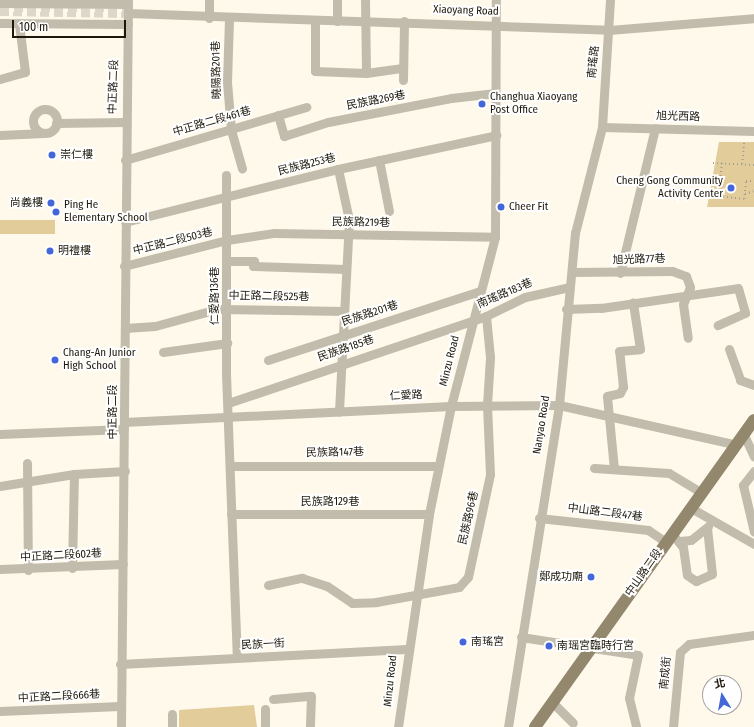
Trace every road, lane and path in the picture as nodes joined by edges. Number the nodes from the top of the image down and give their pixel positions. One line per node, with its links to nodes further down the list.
1 (209, 0): 9 (street)
2 (337, 0): 13 (street)
3 (359, 0): 14 (street)
4 (365, 0): 14 (street)
5 (496, 0): 19 (street, Minzu Road)
6 (610, 0): 20 (street, 南瑤路)
7 (0, 3): 8 (street, Xiaoyang Road)
8 (128, 6): 9 (street, Xiaoyang Road); 18 (street, 中正路二段)
9 (209, 18): 11 (street, Xiaoyang Road)
10 (754, 18): 20 (street, Xiaoyang Road)
11 (229, 19): 12 (street, Xiaoyang Road); 32 (street, 曉陽路201巷)
12 (315, 20): 13 (street, Xiaoyang Road); 22 (street)
13 (337, 21): 14 (street, Xiaoyang Road)
14 (362, 21): 15 (street, Xiaoyang Road); 22 (street)
15 (404, 21): 19 (street, Xiaoyang Road); 21 (street)
16 (0, 23): 17 (street)
17 (19, 24): 18 (street); 23 (street)
18 (128, 24): 28 (street, 中正路二段)
19 (496, 24): 20 (street, Xiaoyang Road); 25 (street, Minzu Road)
20 (610, 30): 30 (street, 南瑤路)
21 (403, 68): 22 (street); 24 (street)
22 (366, 73)
23 (0, 79)
24 (402, 80)
25 (496, 93): 27 (street, 民族路269巷); 36 (street, Minzu Road)
26 (306, 107): 27 (street, 中正路二段461巷)
27 (278, 115): 32 (street, 中正路二段461巷)
28 (125, 122): 29 (street); 38 (street, 中正路二段)
29 (56, 123): 34 (street); 34 (street)
30 (602, 127): 31 (street, 旭光西路); 59 (street, Nanyao Road)
31 (655, 128): 33 (street, 旭光西路); 60 (street)
32 (231, 130): 38 (street, 中正路二段461巷); 44 (street, 曉陽路201巷)
33 (754, 131)
34 (45, 132): 35 (street)
35 (0, 135)
36 (496, 135): 39 (street, 民族路253巷); 54 (street, Minzu Road)
37 (744, 142): 42 (path)
38 (125, 160): 52 (street, 中正路二段)
39 (379, 160): 45 (street, 民族路253巷); 51 (street)
40 (713, 163): 41 (path)
41 (722, 163): 42 (path); 49 (path)
42 (742, 164): 43 (path)
43 (754, 165)
44 (242, 168)
45 (338, 169): 50 (street, 民族路253巷); 53 (street)
46 (226, 175): 50 (street, 仁愛路136巷)
47 (754, 181): 49 (path)
48 (754, 191): 49 (path)
49 (745, 194)
50 (226, 198): 52 (street, 民族路253巷); 55 (street, 仁愛路136巷)
51 (389, 211)
52 (125, 222): 57 (street, 中正路二段)
53 (348, 235): 54 (street, 民族路219巷); 55 (street, 民族路219巷); 58 (street)
54 (495, 237): 62 (street, Minzu Road)
55 (227, 240): 56 (street, 仁愛路136巷); 57 (street, 中正路二段503巷)
56 (227, 261): 58 (street); 65 (street, 仁愛路136巷)
57 (124, 266): 73 (street, 中正路二段)
58 (346, 269): 68 (street)
59 (572, 272): 60 (street, 旭光路77巷); 61 (street, Nanyao Road)
60 (620, 273): 63 (street, 旭光路77巷)
61 (570, 287): 66 (street, Nanyao Road); 70 (street, 南瑤路183巷)
62 (480, 291): 71 (street, Minzu Road); 74 (street, 民族路201巷)
63 (686, 294): 64 (street); 69 (street); 75 (street)
64 (633, 302): 66 (street); 88 (street)
65 (228, 308): 68 (street, 中正路二段525巷); 73 (street, 中正路二段525巷); 76 (street, 仁愛路136巷)
66 (566, 309): 84 (street, Nanyao Road)
67 (754, 309): 69 (street)
68 (344, 311): 74 (street)
69 (745, 313): 72 (street)
70 (486, 316): 71 (street, 南瑤路183巷); 83 (street, 民族路96巷)
71 (473, 320): 80 (street, 民族路185巷); 85 (street, Minzu Road)
72 (718, 325)
73 (125, 328): 90 (street, 中正路二段)
74 (342, 336): 79 (street, 民族路201巷); 80 (street)
75 (688, 338)
76 (227, 343): 78 (street); 82 (street, 仁愛路136巷)
77 (729, 349): 81 (street)
78 (163, 352)
79 (268, 360)
80 (341, 364): 82 (street, 民族路185巷); 86 (street)
81 (754, 385)
82 (228, 403): 87 (street, 仁愛路136巷)
83 (487, 405): 84 (street, 仁愛路); 85 (street, 仁愛路); 119 (street, 民族路96巷)
84 (559, 405): 88 (street, 仁愛路); 109 (street, Nanyao Road)
85 (451, 406): 86 (street, 仁愛路); 97 (street, Minzu Road)
86 (339, 412): 87 (street, 仁愛路)
87 (229, 416): 90 (street, 仁愛路); 96 (street, 仁愛路136巷)
88 (610, 416): 93 (street, 仁愛路); 99 (street)
89 (754, 421): 91 (main road, 中山路二段)
90 (124, 425): 92 (street, 仁愛路); 100 (street, 中正路二段)
91 (743, 433): 93 (main road, 中山路二段); 94 (street)
92 (0, 434)
93 (733, 444): 105 (main road, 中山路二段)
94 (754, 458)
95 (27, 463): 103 (street)
96 (231, 466): 97 (street, 民族路147巷); 107 (street, 仁愛路136巷)
97 (438, 466): 108 (street, Minzu Road)
98 (594, 468): 99 (street)
99 (614, 469): 105 (street)
100 (125, 471): 102 (street); 114 (street, 中正路二段)
101 (754, 471): 111 (street)
102 (74, 474): 103 (street); 115 (street)
103 (28, 482): 104 (street); 117 (street)
104 (0, 486)
105 (701, 492): 106 (main road, 中山路二段)
106 (691, 508): 110 (street); 112 (main road, 中山路二段)
107 (231, 514): 108 (street, 民族路129巷); 124 (street, 仁愛路136巷)
108 (429, 514): 119 (street, Minzu Road)
109 (538, 518): 112 (street, 中山路二段47巷); 121 (street, Nanyao Road)
110 (709, 525): 112 (street); 112 (street); 113 (street)
111 (754, 532)
112 (672, 539): 122 (main road, 中山路二段)
113 (754, 544)
114 (123, 564): 115 (street, 中正路二段602巷); 125 (street, 中正路二段)
115 (72, 568): 117 (street, 中正路二段602巷)
116 (0, 569): 117 (street, 中正路二段602巷)
117 (28, 570)
118 (268, 586): 119 (street, 民族路96巷)
119 (415, 594): 123 (street, Minzu Road)
120 (754, 635): 141 (street, 南成街)
121 (521, 637): 122 (street); 138 (street, Nanyao Road)
122 (593, 647): 127 (main road, 中山路二段); 140 (street)
123 (407, 649): 124 (street, 民族一街); 137 (street, Minzu Road)
124 (236, 658): 125 (street, 民族一街)
125 (120, 664): 128 (street, 中正路二段)
126 (273, 699): 136 (street)
127 (553, 703): 132 (street); 139 (main road, 中山路二段)
128 (120, 706): 130 (street, 中正路二段666巷); 133 (street, 中正路二段)
129 (265, 709): 135 (street)
130 (0, 712)
131 (172, 714): 134 (street)
132 (573, 723)
133 (121, 727)
134 (172, 727)
135 (265, 727)
136 (310, 727)
137 (398, 727)
138 (508, 727)
139 (535, 727)
140 (636, 727)
141 (673, 727)

